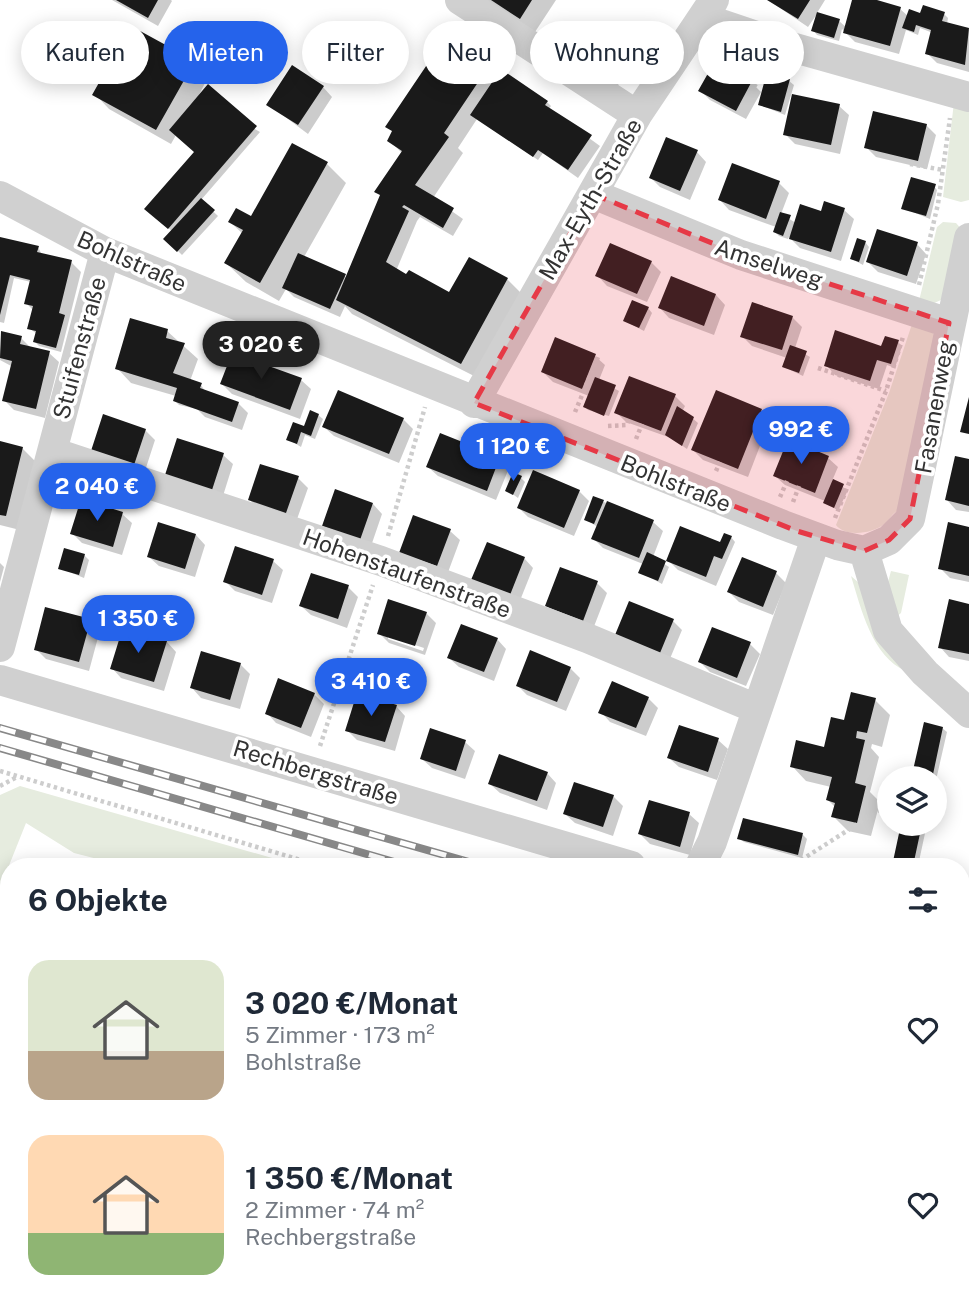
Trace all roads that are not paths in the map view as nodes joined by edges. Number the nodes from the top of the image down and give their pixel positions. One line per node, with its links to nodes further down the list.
1 (460, 0): 4 (street)
2 (708, 9): 3 (street); 4 (street, Max-Eyth-Straße)
3 (961, 95)
4 (637, 115): 5 (street, Max-Eyth-Straße)
5 (593, 194): 9 (street, Amselweg); 10 (street, Max-Eyth-Straße)
6 (0, 196): 8 (street, Bohlstraße)
7 (969, 238): 9 (street, Fasanenweg)
8 (105, 252): 10 (street, Bohlstraße); 11 (street, Stuifenstraße)
9 (949, 323): 13 (street, Fasanenweg)
10 (476, 415): 12 (street, Bohlstraße)
11 (52, 452): 14 (street, Stuifenstraße); 16 (street, Hohenstaufenstraße)
12 (824, 533): 13 (street, Bohlstraße); 16 (street)
13 (864, 551): 17 (street)
14 (0, 647)
15 (0, 680): 18 (street, Rechbergstraße)
16 (757, 709): 19 (street)
17 (969, 713)
18 (604, 858)
19 (704, 858)

